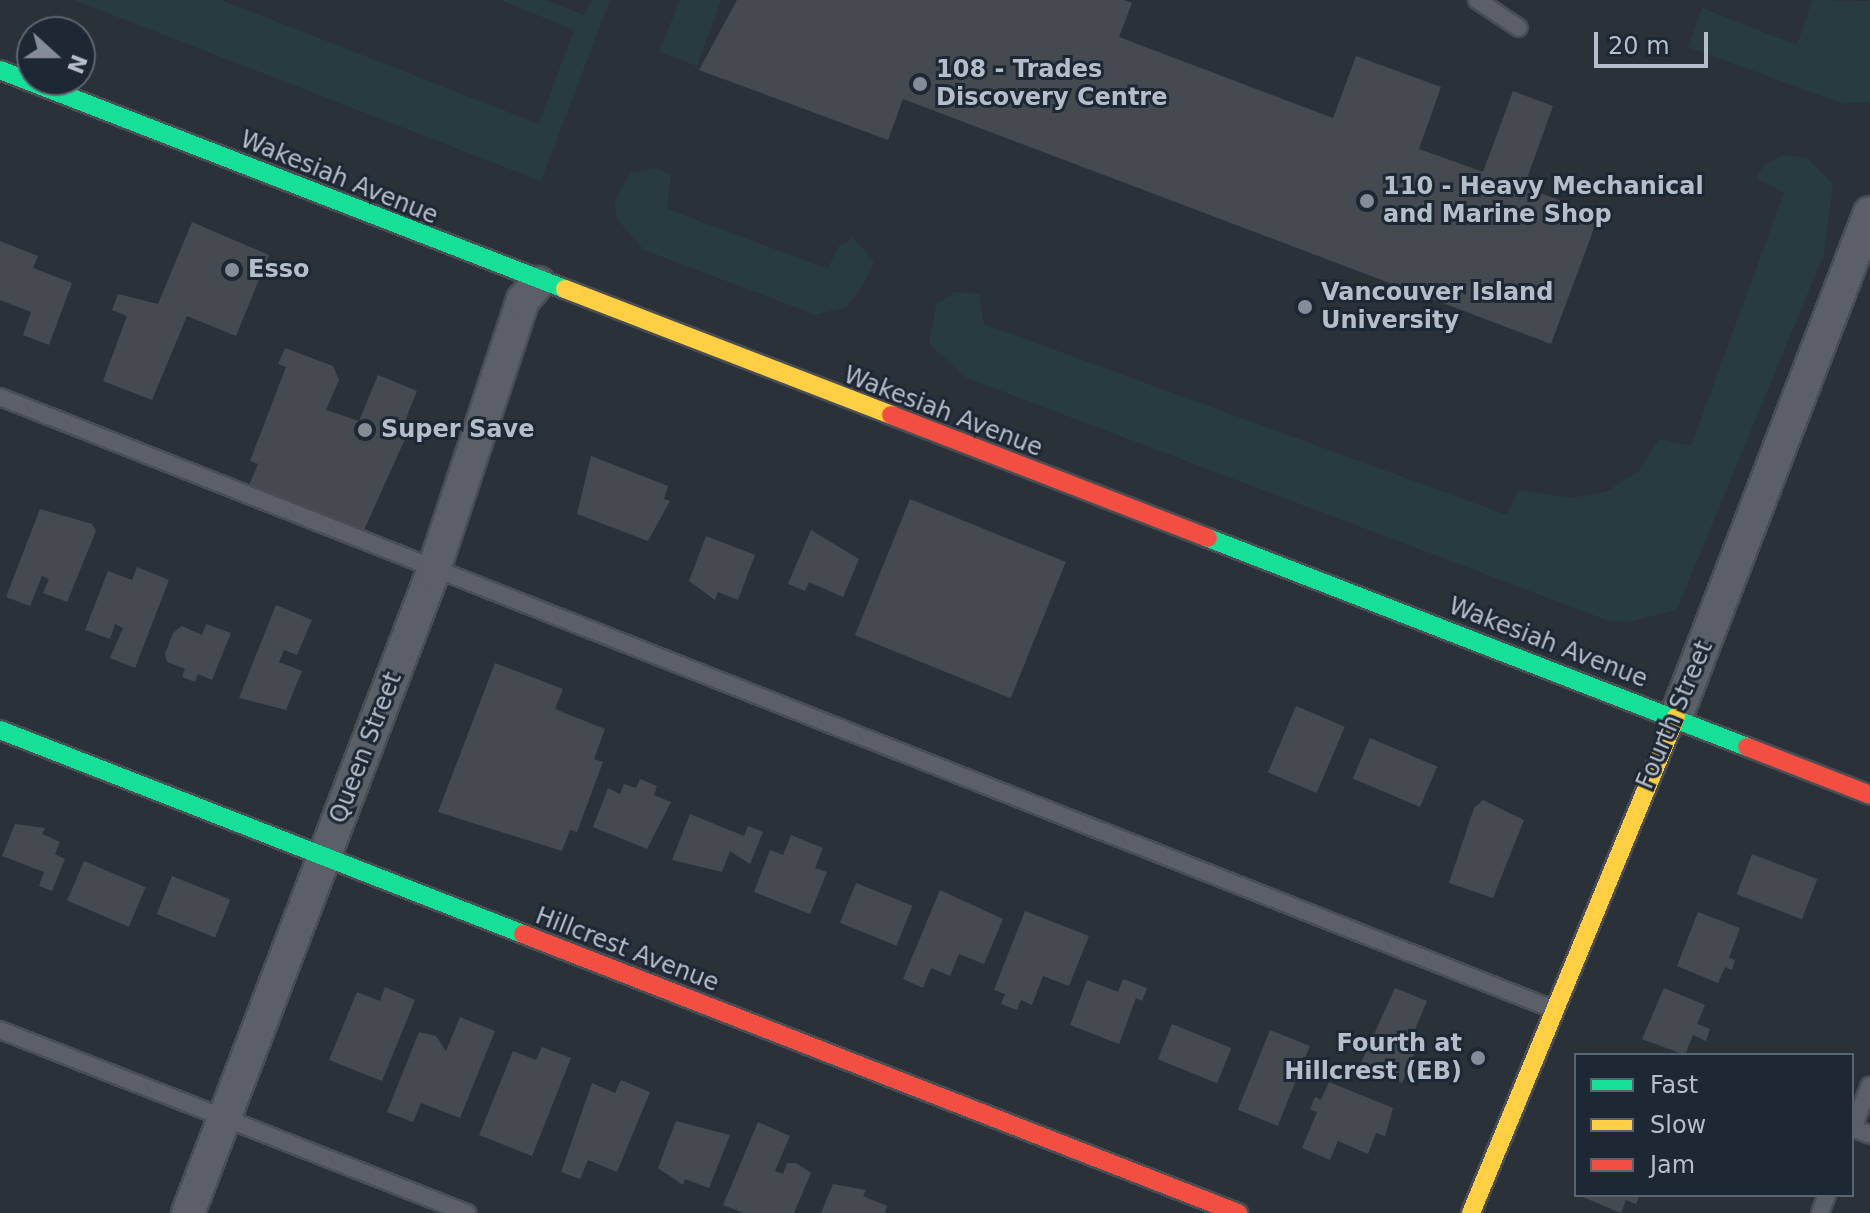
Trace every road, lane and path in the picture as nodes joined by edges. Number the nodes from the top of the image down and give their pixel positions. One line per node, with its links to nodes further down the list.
1 (1477, 0): 2 (lane)
2 (1519, 28)
3 (0, 70): 5 (main road, Wakesiah Avenue)
4 (1870, 213): 8 (street, Fourth Street)
5 (538, 283): 7 (street, Queen Street); 8 (main road, Wakesiah Avenue)
6 (0, 397): 7 (lane)
7 (433, 572): 11 (street, Queen Street); 12 (lane)
8 (1676, 717): 10 (main road, Wakesiah Avenue); 12 (main road, Fourth Street)
9 (0, 730): 11 (main road, Hillcrest Avenue)
10 (1870, 795)
11 (324, 858): 15 (street, Queen Street); 19 (main road, Hillcrest Avenue)
12 (1553, 1009): 20 (main road, Fourth Street)
13 (0, 1030): 15 (lane)
14 (1870, 1085): 16 (lane)
15 (224, 1119): 17 (street, Queen Street); 18 (lane)
16 (1854, 1124)
17 (188, 1213)
18 (467, 1213)
19 (1238, 1213)
20 (1471, 1213)

